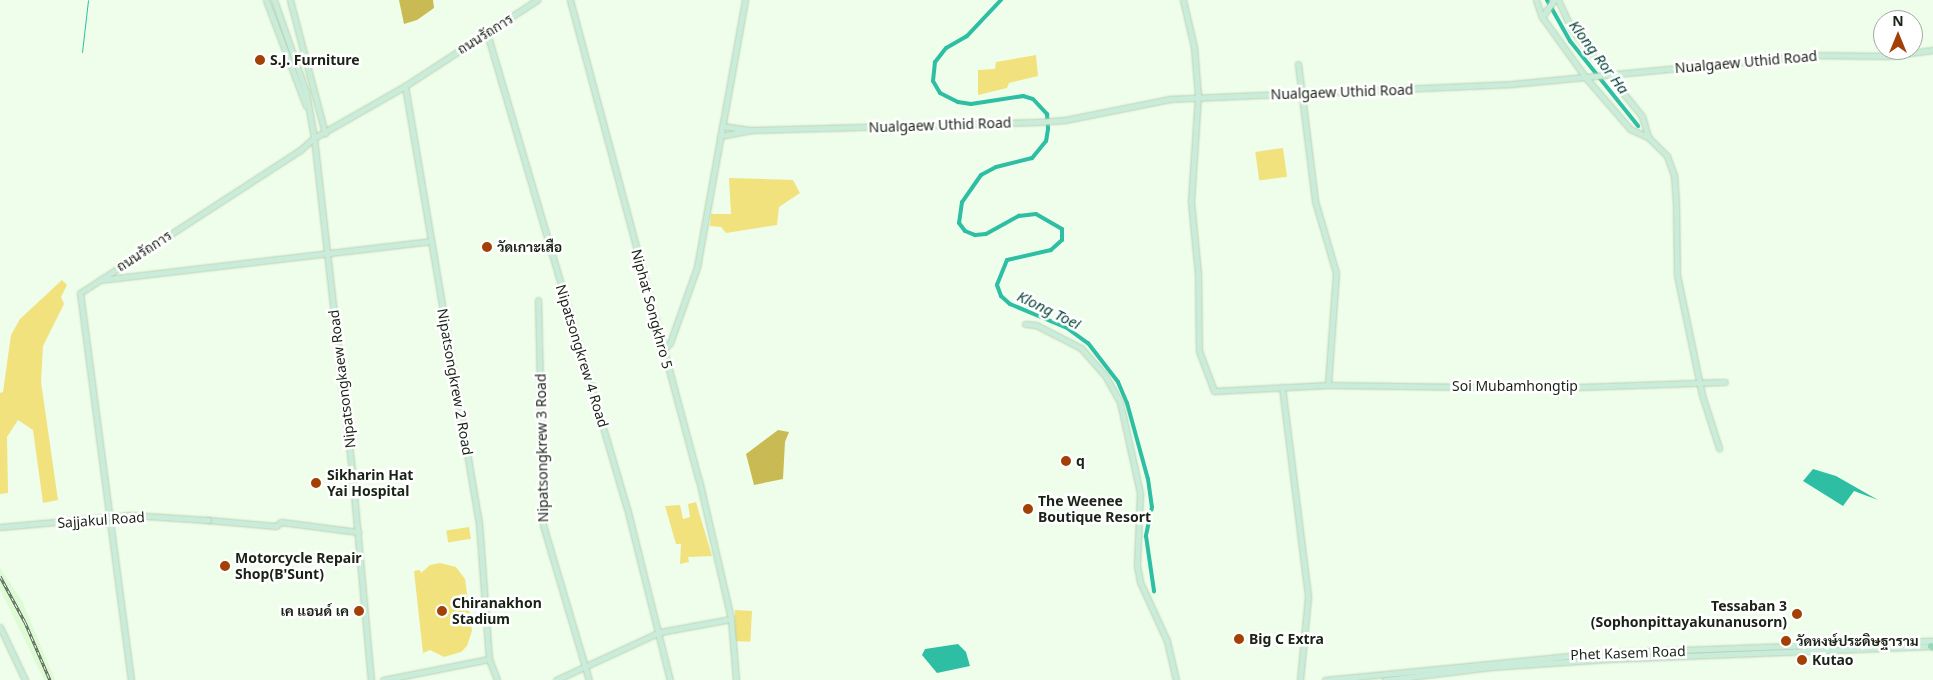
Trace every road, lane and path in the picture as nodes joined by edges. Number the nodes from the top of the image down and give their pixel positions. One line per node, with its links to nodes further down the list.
1 (266, 0): 23 (street)
2 (274, 0): 12 (street)
3 (290, 0): 13 (street)
4 (537, 0): 11 (street, ถนนรัถการ)
5 (570, 0): 35 (street, Niphat Songkhro 5)
6 (745, 0): 24 (street)
7 (1183, 0): 22 (street)
8 (1536, 0): 10 (street)
9 (1556, 0): 10 (street); 16 (street)
10 (1542, 17): 18 (street)
11 (487, 33): 20 (street, ถนนรัถการ); 45 (street, Nipatsongkrew 4 Road)
12 (289, 42): 13 (street); 19 (street)
13 (301, 45): 17 (street)
14 (1933, 50): 16 (street, Nualgaew Uthid Road)
15 (1298, 64): 21 (street)
16 (1610, 74): 18 (street, Nualgaew Uthid Road); 28 (street)
17 (310, 76): 19 (street); 26 (street)
18 (1586, 78): 21 (street, Nualgaew Uthid Road); 28 (street)
19 (304, 84): 23 (street)
20 (405, 86): 26 (street, ถนนรัถการ); 30 (street, Nipatsongkrew 2 Road)
21 (1300, 93): 22 (street, Nualgaew Uthid Road); 38 (street)
22 (1198, 96): 25 (street, Nualgaew Uthid Road); 39 (street, Soi Mubamhongtip)
23 (308, 111): 29 (street, Nipatsongkaew Road)
24 (722, 126): 25 (street, Nualgaew Uthid Road); 27 (street)
25 (752, 130): 27 (street, Nualgaew Uthid Road)
26 (325, 133): 29 (street, ถนนรัถการ)
27 (720, 136): 35 (street)
28 (1648, 137): 37 (street)
29 (314, 138): 31 (street, Nipatsongkaew Road); 32 (street, ถนนรัถการ)
30 (430, 241): 31 (street); 47 (street, Nipatsongkrew 2 Road)
31 (328, 255): 32 (street); 42 (street, Nipatsongkaew Road)
32 (99, 280): 52 (street, ถนนรัถการ)
33 (538, 300): 49 (street, Nipatsongkrew 3 Road)
34 (1025, 324): 60 (street)
35 (662, 351): 43 (street, Niphat Songkhro 5)
36 (1725, 382): 37 (street, Soi Mubamhongtip)
37 (1701, 383): 38 (street, Soi Mubamhongtip); 40 (street)
38 (1328, 385): 39 (street, Soi Mubamhongtip)
39 (1282, 387): 61 (street)
40 (1719, 448)
41 (0, 527): 42 (street, Sajjakul Road, bridge)
42 (358, 532): 53 (street, Nipatsongkaew Road)
43 (731, 619): 45 (street); 59 (street, Niphat Songkhro 5)
44 (0, 627): 51 (street)
45 (660, 632): 49 (street); 58 (street, Nipatsongkrew 4 Road)
46 (1933, 645): 48 (street, Phet Kasem Road)
47 (489, 659): 54 (street); 55 (street, Nipatsongkrew 2 Road)
48 (1491, 665): 50 (street, Phet Kasem Road); 62 (street, Phet Kasem Road)
49 (585, 667): 56 (street); 57 (street, Nipatsongkrew 3 Road)
50 (1405, 679): 63 (street, Phet Kasem Road)
51 (24, 680)
52 (131, 680)
53 (371, 680)
54 (383, 680)
55 (497, 680)
56 (556, 680)
57 (589, 680)
58 (670, 680)
59 (736, 680)
60 (1176, 680)
61 (1300, 680)
62 (1325, 680)
63 (1385, 680)

